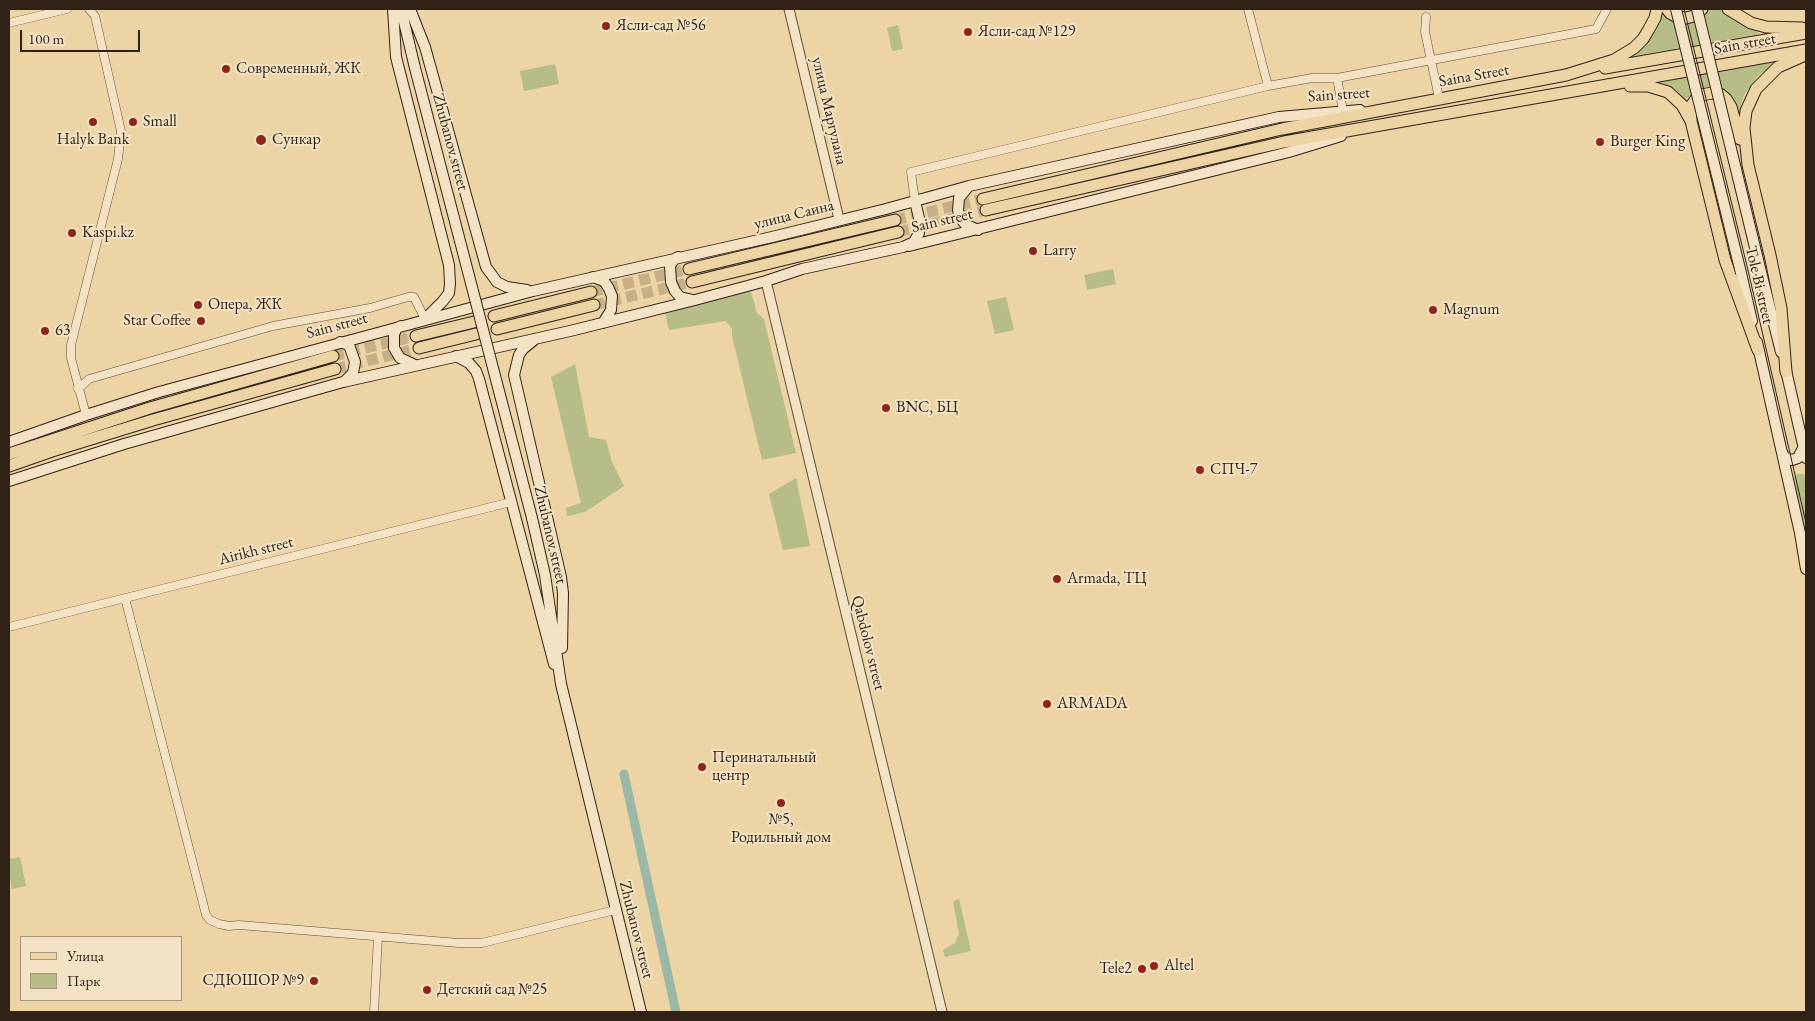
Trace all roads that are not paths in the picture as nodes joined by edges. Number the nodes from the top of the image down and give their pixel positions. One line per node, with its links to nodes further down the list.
1 (67, 9): 16 (street)
2 (89, 9): 68 (street)
3 (393, 9): 51 (main road)
4 (401, 9): 81 (main road, Zhubanov street, bridge)
5 (410, 9): 46 (main road)
6 (789, 9): 36 (street, улица Маргулана)
7 (1248, 9): 24 (street)
8 (1607, 9): 21 (street)
9 (1657, 9): 22 (main road)
10 (1667, 9): 13 (main road)
11 (1676, 9): 61 (main road, Tole Bi street, bridge)
12 (1697, 9): 66 (main road, Tole Bi street, bridge)
13 (1702, 9)
14 (1728, 9): 17 (main road)
15 (1426, 17): 21 (street)
16 (9, 23)
17 (1806, 28)
18 (1806, 33): 22 (main road, Sain street)
19 (1806, 50): 25 (main road, Sain street)
20 (1806, 55): 31 (main road)
21 (1432, 61): 23 (street); 26 (street)
22 (1566, 75): 26 (main road, Saina Street)
23 (1337, 78): 24 (street); 28 (street)
24 (1268, 86): 34 (street)
25 (1591, 87): 29 (main road); 30 (main road, Sain street)
26 (1439, 98): 27 (main road, Saina Street)
27 (1388, 108): 28 (main road, Sain street); 33 (main road, Sain street)
28 (1343, 111): 32 (main road, Sain street)
29 (1691, 121): 31 (main road); 61 (main road)
30 (1365, 128): 35 (main road, Sain street); 38 (main road, Sain street)
31 (1748, 165): 66 (main road)
32 (969, 186): 34 (main road, Sain street); 38 (main road)
33 (983, 199)
34 (915, 201): 36 (main road, улица Саина); 40 (main road)
35 (986, 210)
36 (839, 219): 41 (main road, улица Саина)
37 (895, 220): 42 (main road, Sain street)
38 (978, 230): 40 (main road, Sain street)
39 (898, 232): 45 (main road, Sain street)
40 (903, 247): 44 (main road, Sain street)
41 (679, 256): 43 (main road, Sain street); 48 (main road)
42 (689, 269)
43 (591, 276): 46 (main road, Sain street); 53 (main road)
44 (766, 281): 48 (main road, Sain street); 86 (street, Qabdolov street)
45 (692, 282)
46 (533, 291): 51 (main road, Sain street)
47 (591, 292): 50 (main road)
48 (695, 300): 53 (main road, Sain street)
49 (594, 305): 55 (main road)
50 (494, 316)
51 (425, 319): 54 (main road, Sain street); 68 (street)
52 (474, 322): 57 (main road)
53 (603, 323): 58 (main road)
54 (401, 326): 59 (main road, Sain street); 64 (main road)
55 (497, 329)
56 (476, 334): 60 (main road)
57 (416, 336)
58 (537, 338): 63 (main road); 81 (main road)
59 (340, 342): 67 (main road); 69 (main road, Sain street)
60 (419, 348)
61 (1758, 350): 72 (main road, Tole Bi street)
62 (333, 356): 73 (main road, Sain street)
63 (456, 356): 64 (main road); 77 (main road)
64 (415, 365): 67 (main road)
65 (335, 369): 75 (main road)
66 (1786, 372): 71 (main road, Tole Bi street)
67 (343, 382): 76 (main road)
68 (78, 390): 69 (street)
69 (86, 414): 70 (main road, Sain street)
70 (9, 442)
71 (1804, 446): 72 (main road); 74 (main road, Tole Bi street)
72 (1781, 451): 78 (main road, Tole Bi street)
73 (9, 454)
74 (1806, 458)
75 (9, 466)
76 (9, 481)
77 (510, 502): 79 (street, Airikh street); 81 (main road)
78 (1806, 569)
79 (125, 598): 80 (street, Airikh street); 83 (street)
80 (9, 627)
81 (561, 684): 82 (main road, Zhubanov street)
82 (615, 910): 83 (street); 85 (main road, Zhubanov street)
83 (378, 937): 84 (street)
84 (374, 1012)
85 (641, 1012)
86 (942, 1012)

